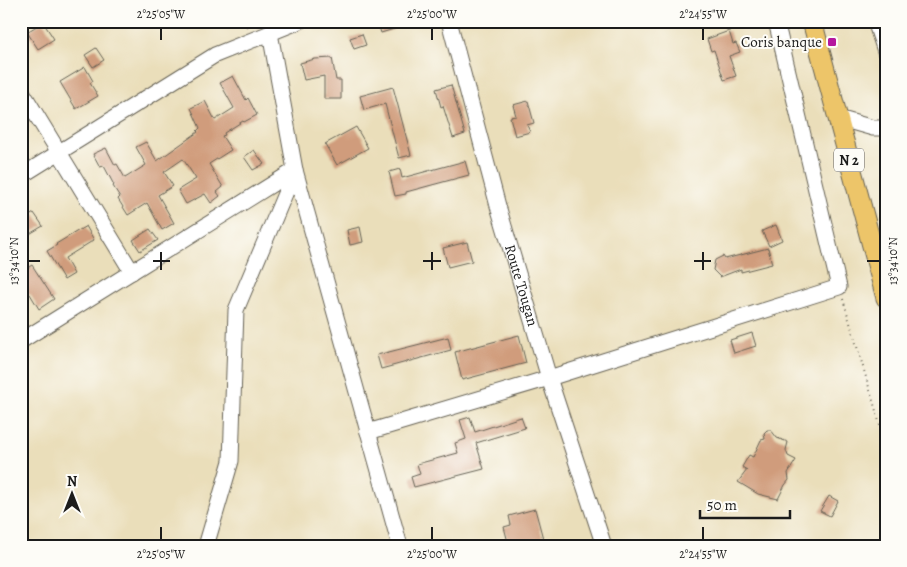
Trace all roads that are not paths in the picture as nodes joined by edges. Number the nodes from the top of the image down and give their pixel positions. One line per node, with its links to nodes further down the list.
1 (300, 21): 6 (street)
2 (449, 21): 17 (street, Route Tougan)
3 (776, 21): 17 (street)
4 (812, 21): 9 (main road, N 2)
5 (875, 21): 7 (street)
6 (270, 33): 11 (street); 12 (street)
7 (886, 54)
8 (21, 90): 11 (street)
9 (838, 118): 10 (street); 15 (main road, N 2)
10 (886, 128)
11 (59, 153): 13 (street); 14 (street)
12 (295, 170): 14 (street); 18 (street); 19 (street)
13 (21, 176)
14 (132, 272): 16 (street)
15 (886, 298)
16 (21, 341)
17 (549, 378): 18 (street); 21 (street, Route Tougan)
18 (368, 432): 20 (street)
19 (206, 546)
20 (400, 546)
21 (604, 546)

